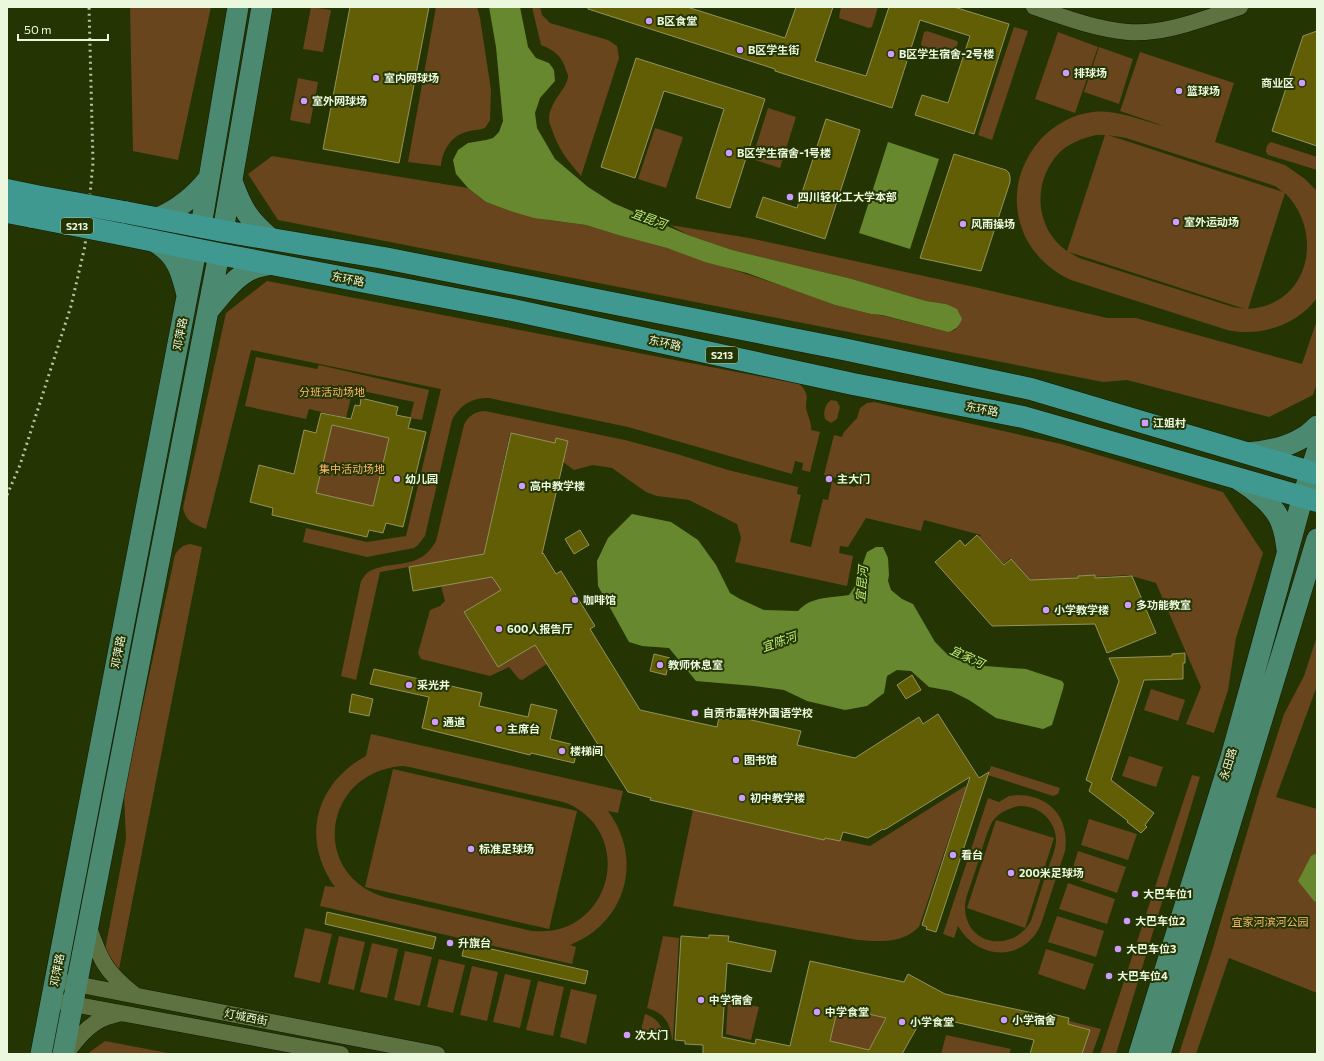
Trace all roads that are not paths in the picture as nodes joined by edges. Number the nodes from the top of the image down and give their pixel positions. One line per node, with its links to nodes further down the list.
1 (238, 7): 5 (main road)
2 (262, 7): 6 (main road)
3 (1034, 7): 4 (street)
4 (1240, 7)
5 (209, 178): 9 (main road); 10 (main road)
6 (232, 181): 11 (main road); 12 (main road)
7 (7, 190): 9 (highway, S213, bridge)
8 (7, 212): 13 (highway, 东环路 / S213, bridge)
9 (158, 218): 10 (highway, S213)
10 (201, 226): 11 (highway, S213)
11 (223, 231): 12 (highway, S213)
12 (271, 239): 21 (highway, S213)
13 (154, 241): 14 (highway, 东环路 / S213); 17 (main road)
14 (196, 250): 15 (highway, 东环路 / S213); 17 (main road, 邓萍路)
15 (219, 254): 16 (highway, 东环路 / S213); 18 (main road, 邓萍路)
16 (271, 264): 18 (main road); 23 (highway, 东环路 / S213)
17 (187, 296): 29 (main road, 邓萍路)
18 (207, 312): 28 (main road, 邓萍路)
19 (1317, 426): 21 (main road)
20 (1317, 452): 22 (main road, 永田路)
21 (1248, 453): 22 (highway, S213)
22 (1314, 473): 24 (main road, 永田路)
23 (1235, 477): 24 (highway, 东环路 / S213); 26 (main road)
24 (1310, 498): 26 (main road, 永田路)
25 (1317, 539): 27 (main road, 永田路)
26 (1287, 553): 37 (main road, 永田路)
27 (1312, 565): 38 (main road, 永田路)
28 (88, 924): 30 (main road, 邓萍路); 31 (street)
29 (53, 990): 30 (street, 灯城西街); 33 (main road, 邓萍路)
30 (74, 994): 31 (street, 灯城西街); 32 (street, 灯城西街); 34 (main road, 邓萍路)
31 (137, 996): 36 (street, 灯城西街)
32 (121, 1013): 34 (street); 35 (street, 灯城西街)
33 (41, 1054)
34 (64, 1054)
35 (341, 1054)
36 (437, 1054)
37 (1139, 1054)
38 (1160, 1054)

